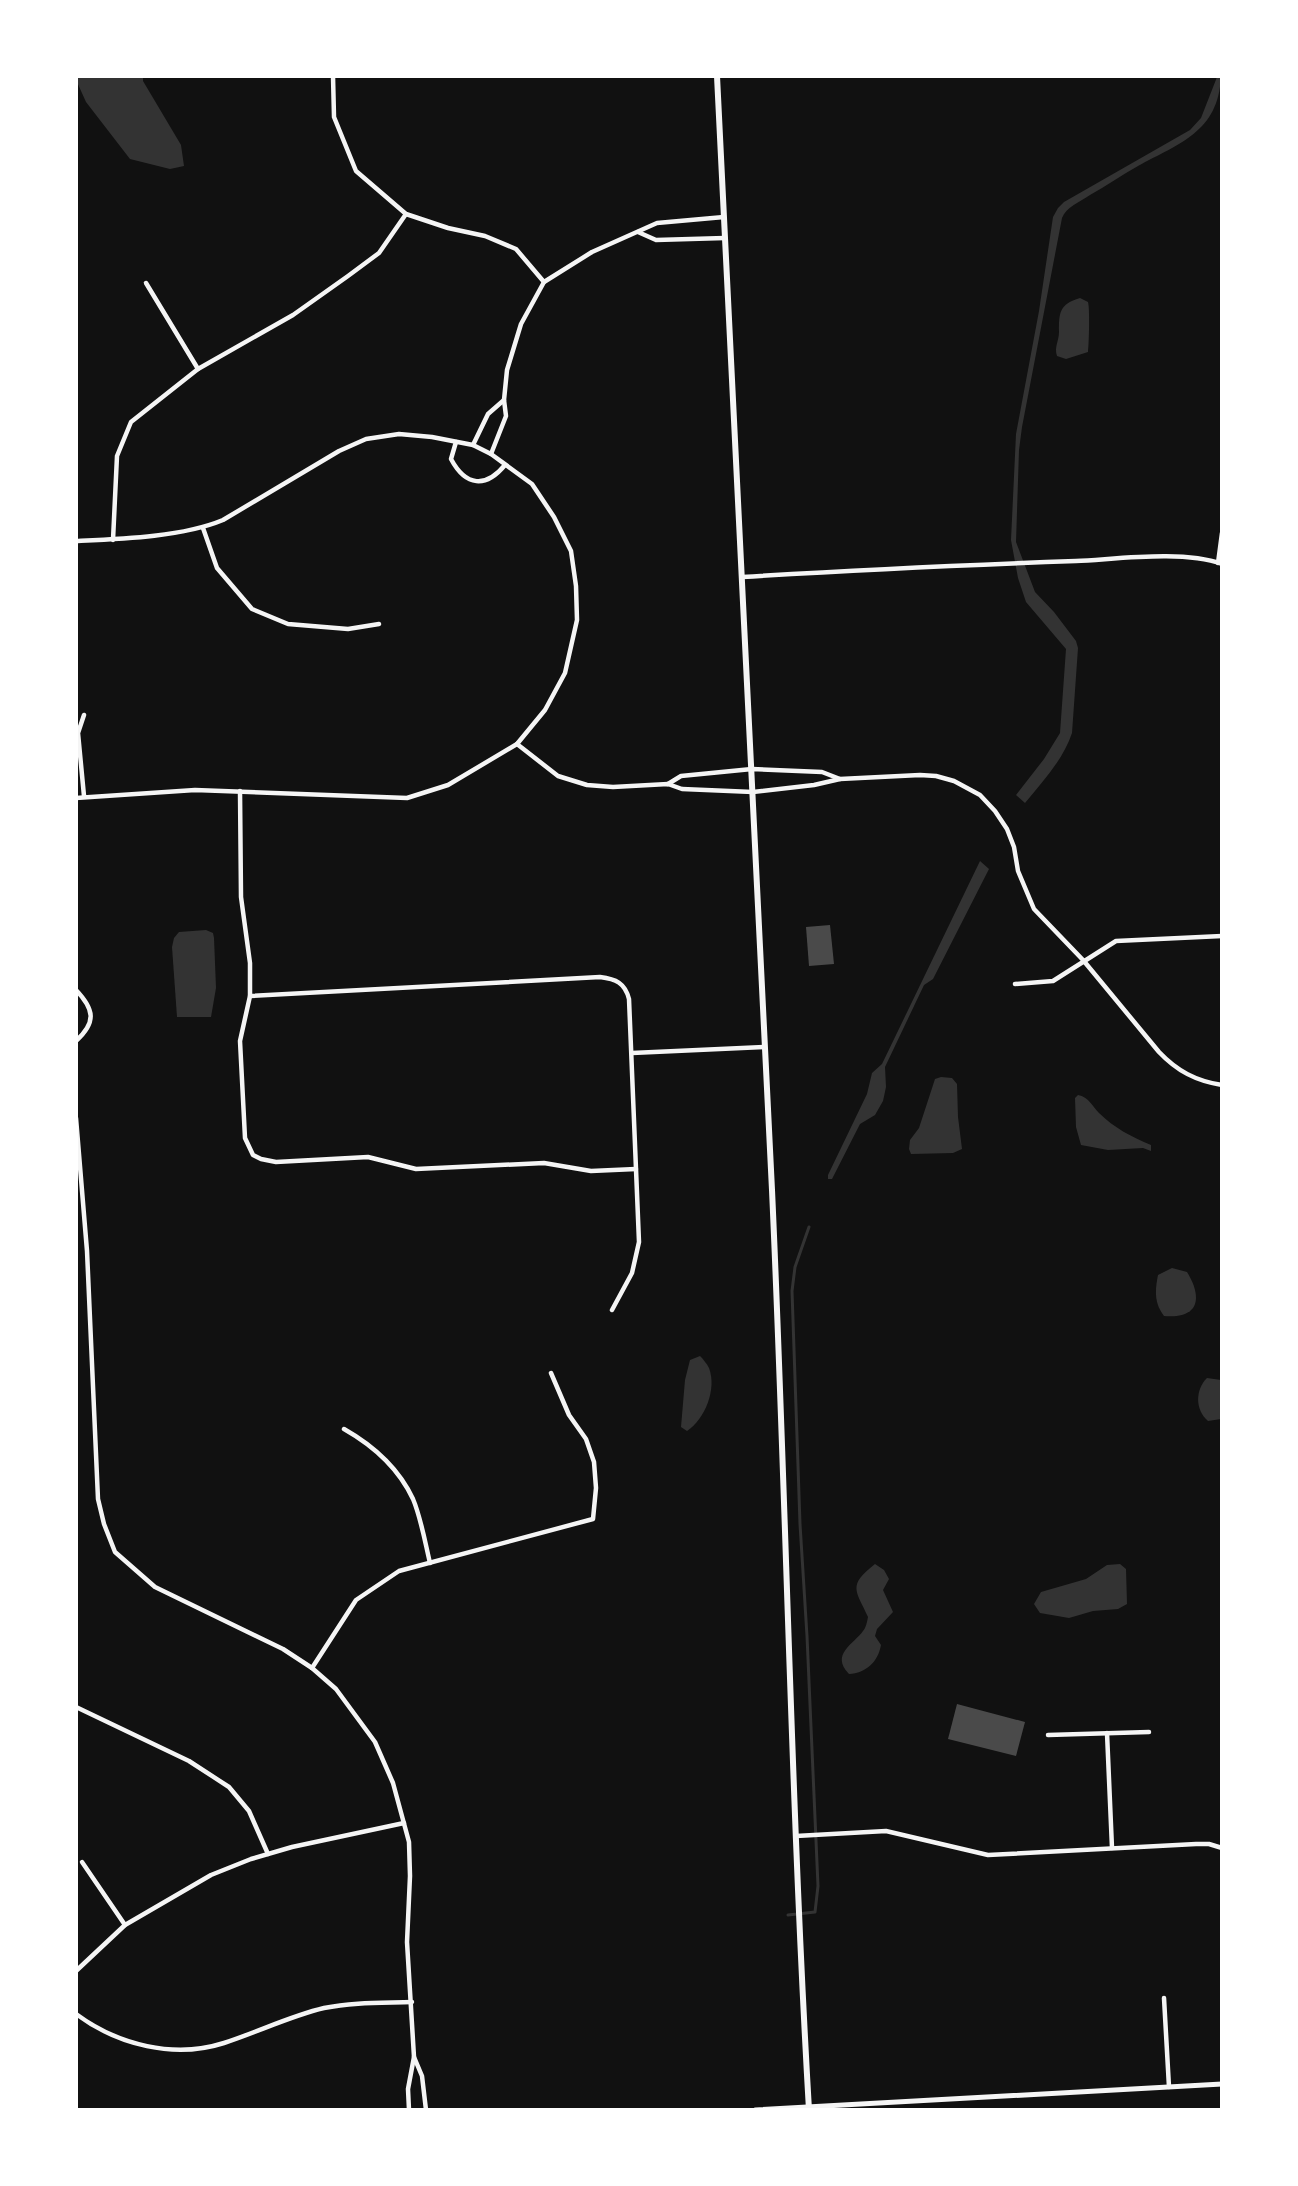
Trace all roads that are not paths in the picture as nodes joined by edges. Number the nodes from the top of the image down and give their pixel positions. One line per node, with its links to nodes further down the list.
1 (333, 76): 3 (street)
2 (717, 76): 4 (main road)
3 (406, 214): 7 (street); 9 (street)
4 (724, 217): 5 (street); 6 (main road)
5 (638, 232): 6 (street); 7 (street)
6 (725, 238): 20 (main road)
7 (544, 282): 10 (street)
8 (146, 283): 9 (street)
9 (198, 369): 17 (street)
10 (504, 400): 12 (street); 13 (street)
11 (456, 442): 12 (street); 14 (street); 15 (street)
12 (473, 445): 13 (street)
13 (491, 454): 14 (street)
14 (505, 465): 23 (street)
15 (203, 528): 17 (street); 21 (street)
16 (1221, 533): 19 (street)
17 (113, 540): 18 (street)
18 (76, 541)
19 (1220, 563): 20 (street)
20 (742, 577): 24 (main road)
21 (379, 624)
22 (84, 715): 29 (street)
23 (517, 744): 26 (street); 27 (street)
24 (752, 769): 25 (street); 26 (street); 28 (main road)
25 (840, 779): 28 (street); 32 (street)
26 (668, 784): 28 (street)
27 (240, 791): 29 (street); 35 (street)
28 (753, 792): 37 (main road)
29 (84, 796): 30 (street)
30 (76, 798)
31 (1221, 936): 32 (street)
32 (1083, 960): 33 (street); 39 (street)
33 (1016, 984)
34 (76, 990): 36 (street)
35 (250, 996): 38 (street); 41 (street)
36 (76, 1041)
37 (764, 1047): 38 (street); 52 (main road)
38 (632, 1053): 41 (street)
39 (1221, 1085)
40 (76, 1118): 46 (street)
41 (636, 1169): 42 (street)
42 (612, 1310)
43 (551, 1373): 45 (street)
44 (344, 1429): 45 (street)
45 (430, 1563): 46 (street)
46 (312, 1668): 51 (street)
47 (76, 1707): 55 (street)
48 (1149, 1732): 49 (street)
49 (1107, 1733): 50 (street); 53 (street)
50 (1047, 1735)
51 (404, 1823): 55 (street); 60 (street)
52 (796, 1836): 53 (street); 65 (main road)
53 (1112, 1848): 54 (street)
54 (1221, 1848)
55 (268, 1854): 57 (street)
56 (81, 1862): 57 (street)
57 (125, 1925): 58 (street)
58 (76, 1971)
59 (1164, 1998): 64 (street)
60 (412, 2002): 61 (street); 62 (street)
61 (76, 2014)
62 (414, 2057): 66 (street); 67 (street)
63 (1221, 2084): 64 (street)
64 (1169, 2087): 65 (street)
65 (808, 2108): 68 (street)
66 (409, 2109)
67 (426, 2109)
68 (755, 2109)

